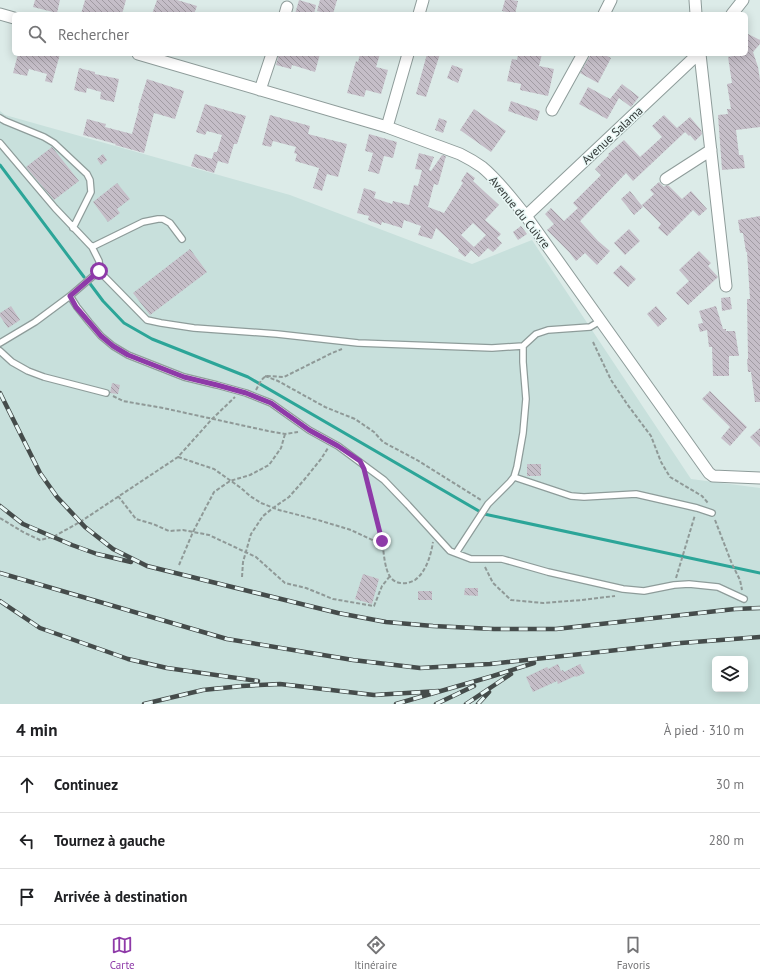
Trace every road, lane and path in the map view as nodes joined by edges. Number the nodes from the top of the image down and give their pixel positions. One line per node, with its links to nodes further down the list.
1 (423, 0): 5 (street)
2 (611, 0): 6 (street)
3 (695, 0): 7 (street)
4 (743, 0): 8 (street)
5 (420, 12)
6 (605, 12)
7 (696, 12)
8 (734, 12)
9 (0, 14): 10 (street)
10 (12, 17)
11 (145, 56): 17 (street, Avenue du Cuivre)
12 (271, 56): 17 (street)
13 (407, 56): 20 (street)
14 (582, 56): 18 (street)
15 (697, 56): 24 (street, Avenue Salama)
16 (699, 56): 22 (street)
17 (260, 90): 20 (street, Avenue du Cuivre)
18 (552, 110)
19 (0, 118): 25 (lane)
20 (387, 127): 24 (street, Avenue du Cuivre)
21 (0, 143): 25 (lane)
22 (711, 150): 23 (street); 29 (street)
23 (666, 179)
24 (526, 216): 31 (street, Avenue du Cuivre)
25 (73, 228): 27 (lane)
26 (182, 239): 27 (lane)
27 (92, 247): 28 (lane)
28 (99, 271): 30 (lane); 34 (lane)
29 (726, 286)
30 (70, 296): 33 (lane); 38 (lane)
31 (600, 321): 35 (lane); 48 (street, Avenue du Cuivre)
32 (593, 342): 54 (path)
33 (0, 343)
34 (358, 343): 35 (lane); 37 (path)
35 (523, 346): 47 (lane)
36 (0, 351): 39 (lane)
37 (265, 376): 40 (path); 51 (path)
38 (240, 392): 40 (lane); 41 (path)
39 (106, 393): 41 (path)
40 (253, 396): 42 (lane)
41 (212, 419): 43 (path); 45 (path)
42 (309, 430): 43 (path); 44 (lane)
43 (284, 434): 49 (path)
44 (332, 442): 46 (lane); 52 (path)
45 (178, 457): 49 (path); 50 (path)
46 (360, 461): 57 (lane); 58 (path)
47 (514, 476): 51 (lane); 53 (lane)
48 (760, 478)
49 (230, 481): 52 (path); 56 (path)
50 (118, 496): 55 (path); 56 (path)
51 (488, 504): 60 (lane)
52 (273, 508): 58 (path); 59 (path)
53 (697, 508): 54 (lane); 65 (path)
54 (712, 513): 67 (path)
55 (0, 518)
56 (193, 532): 59 (path); 62 (path)
57 (433, 532): 60 (lane); 63 (path)
58 (383, 545): 63 (path)
59 (245, 552): 63 (path); 64 (path)
60 (456, 553): 61 (lane)
61 (471, 559): 65 (lane); 66 (path)
62 (178, 565)
63 (390, 576)
64 (242, 577)
65 (674, 585): 67 (lane)
66 (621, 595)
67 (744, 599)

